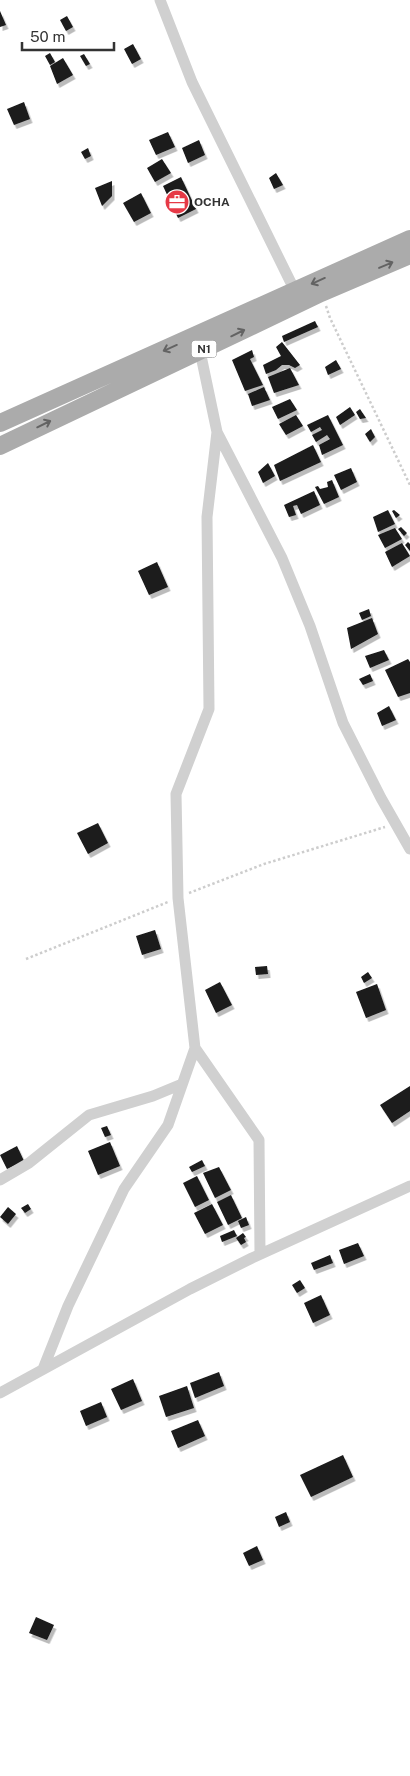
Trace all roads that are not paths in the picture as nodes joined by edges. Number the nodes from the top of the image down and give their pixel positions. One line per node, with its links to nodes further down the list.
1 (160, 0): 4 (street)
2 (410, 239): 4 (main road, N1, one-way to 4)
3 (410, 255): 5 (main road, N1, one-way to 3)
4 (295, 291): 6 (main road, N1, one-way to 6)
5 (200, 351): 7 (street); 8 (main road, N1, one-way to 5)
6 (0, 423)
7 (217, 432): 9 (street); 10 (street)
8 (0, 446)
9 (410, 850)
10 (195, 1048): 11 (street); 14 (street)
11 (182, 1084): 12 (street); 15 (street)
12 (0, 1180)
13 (410, 1186): 14 (street)
14 (260, 1254): 15 (street)
15 (43, 1369): 16 (street)
16 (0, 1393)

